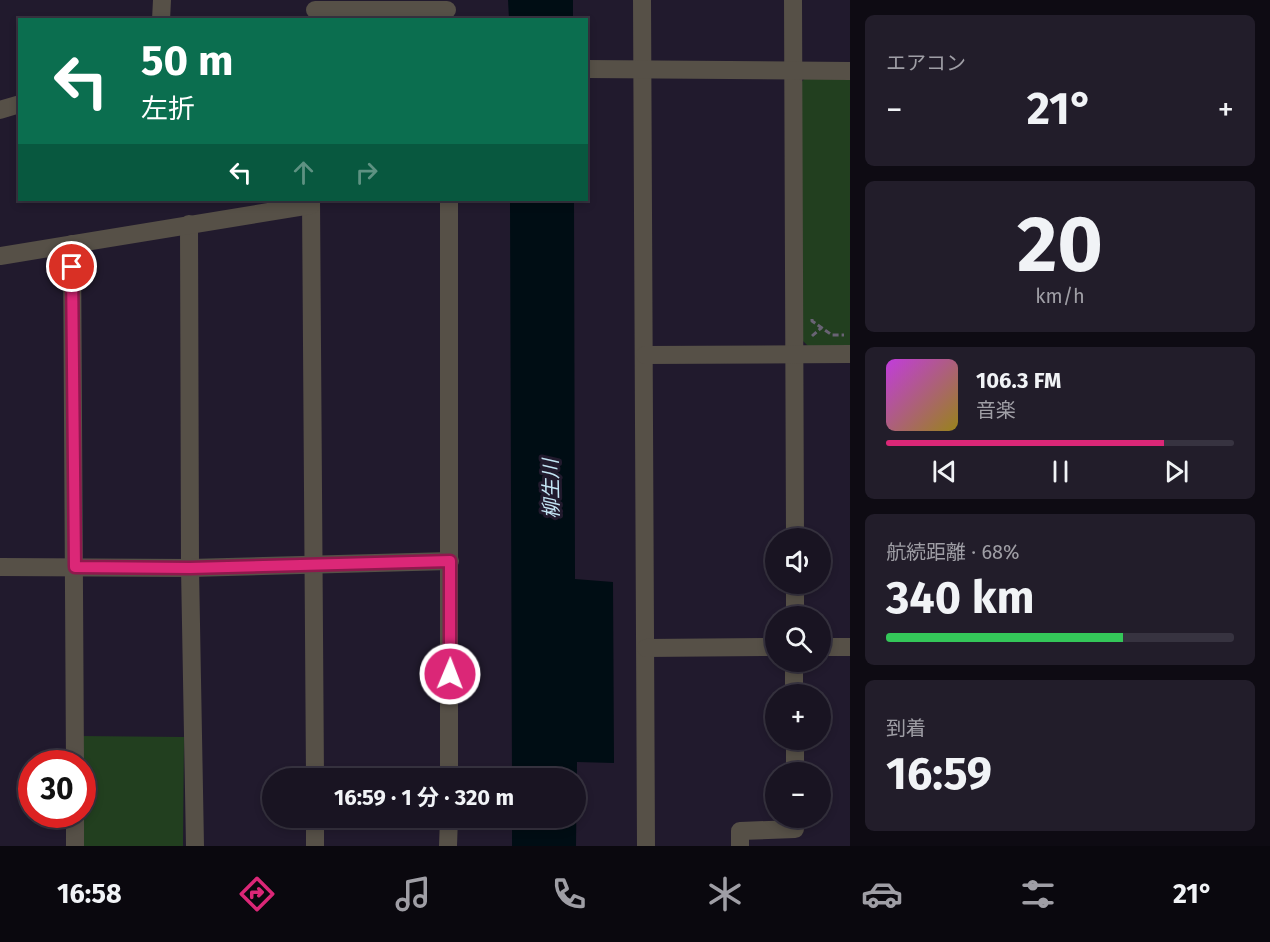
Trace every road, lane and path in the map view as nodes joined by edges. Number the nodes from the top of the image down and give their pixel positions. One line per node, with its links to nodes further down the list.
1 (162, 0): 6 (street)
2 (642, 0): 8 (street)
3 (794, 0): 9 (street)
4 (315, 10): 5 (street)
5 (447, 10)
6 (161, 18)
7 (592, 69): 8 (street)
8 (642, 69): 9 (street); 22 (street)
9 (794, 70): 10 (street); 20 (street)
10 (850, 71)
11 (18, 105): 12 (street)
12 (0, 110)
13 (449, 201): 24 (street)
14 (311, 202): 15 (street); 25 (street)
15 (189, 224): 16 (street); 28 (street)
16 (72, 244): 17 (street); 27 (street)
17 (0, 256)
18 (812, 309): 19 (path)
19 (850, 336)
20 (794, 354): 21 (street); 22 (street); 23 (street)
21 (850, 354)
22 (645, 355): 32 (street)
23 (795, 528)
24 (450, 561): 25 (street); 35 (street)
25 (313, 565): 28 (street); 34 (street)
26 (0, 567): 27 (street)
27 (75, 567): 28 (street); 33 (street)
28 (190, 568): 41 (street)
29 (765, 647): 32 (street)
30 (831, 647): 31 (street)
31 (850, 647)
32 (646, 648): 44 (street)
33 (75, 750)
34 (315, 768)
35 (449, 768)
36 (75, 828): 40 (street)
37 (315, 828): 42 (street)
38 (449, 828): 43 (street)
39 (795, 831): 45 (street)
40 (75, 846)
41 (195, 846)
42 (315, 846)
43 (448, 846)
44 (646, 846)
45 (740, 846)

